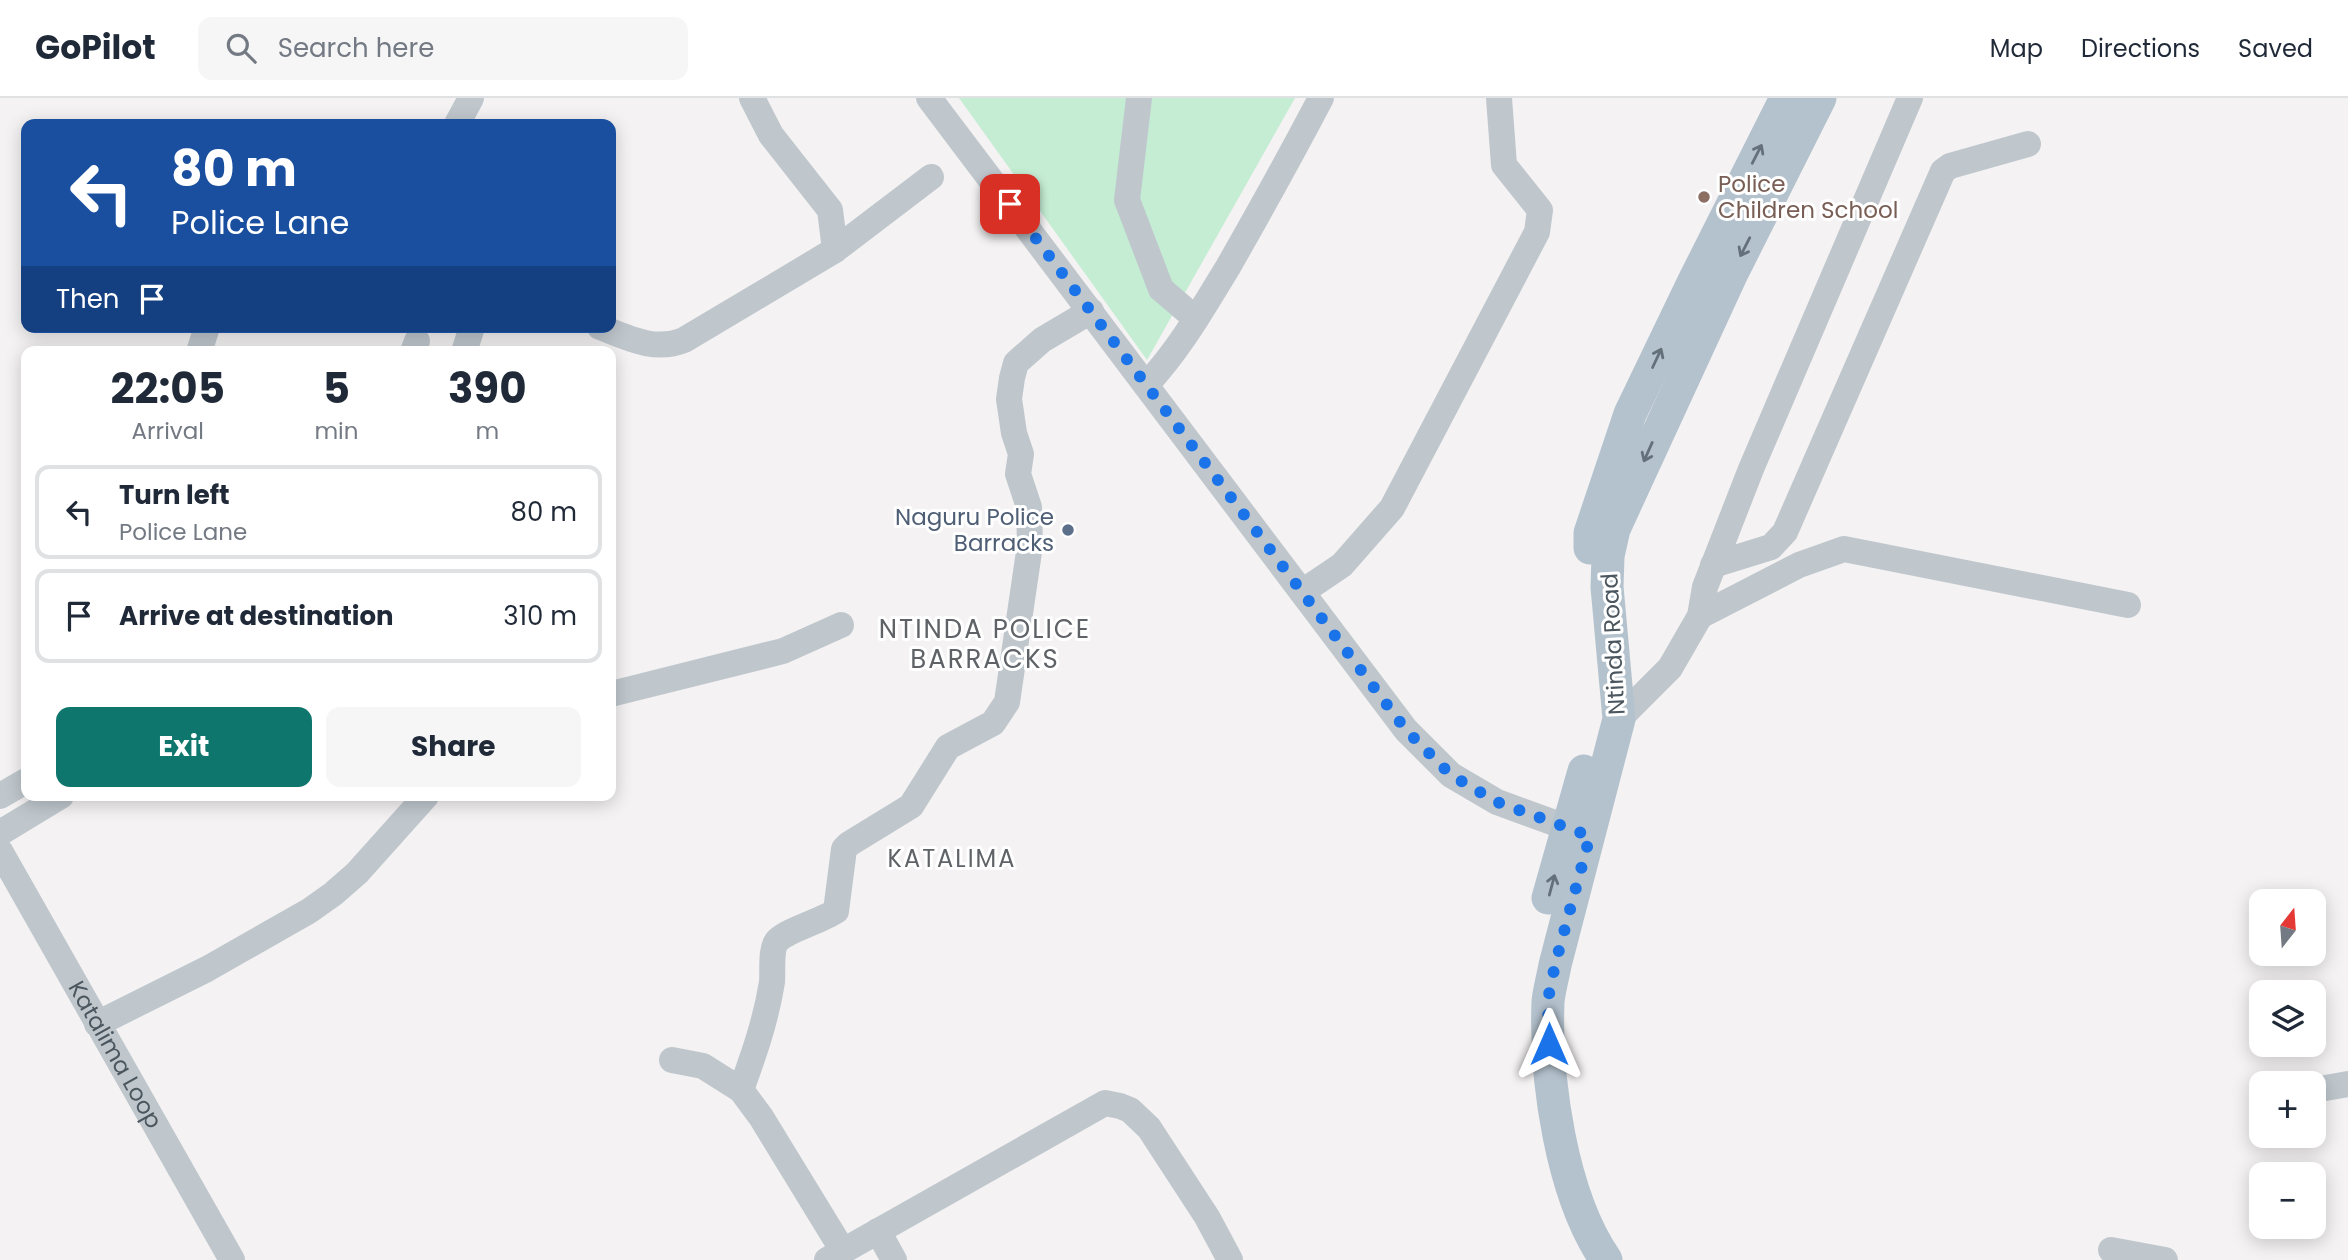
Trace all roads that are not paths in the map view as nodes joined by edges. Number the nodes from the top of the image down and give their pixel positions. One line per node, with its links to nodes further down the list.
1 (471, 98): 10 (street)
2 (752, 98): 13 (street)
3 (929, 98): 14 (street)
4 (1139, 98): 15 (street)
5 (1321, 98): 15 (street)
6 (1499, 98): 19 (street)
7 (1786, 98): 29 (main road, Ntinda Road, one-way to 7)
8 (1820, 98): 24 (main road, Ntinda Road, one-way to 24)
9 (1910, 98): 18 (street)
10 (460, 119)
11 (2028, 144): 18 (street)
12 (932, 177): 13 (street)
13 (835, 250): 16 (street)
14 (1091, 311): 17 (street); 36 (street)
15 (1196, 319): 17 (street)
16 (616, 333)
17 (1146, 385): 19 (street)
18 (1713, 565): 21 (street)
19 (1302, 592): 29 (street)
20 (2128, 605): 21 (street)
21 (1700, 616): 24 (street)
22 (841, 625): 23 (street)
23 (616, 693)
24 (1619, 719): 29 (main road, Ntinda Road)
25 (21, 784): 26 (street)
26 (0, 796)
27 (53, 801): 30 (street)
28 (422, 801): 32 (street)
29 (1579, 832): 43 (main road, Ntinda Road, one-way to 29); 44 (main road, Ntinda Road)
30 (0, 833)
31 (0, 851): 32 (street, Katalima Loop)
32 (97, 1024): 40 (street, Katalima Loop)
33 (672, 1060): 36 (street)
34 (2348, 1084): 35 (street)
35 (2326, 1088)
36 (741, 1090): 39 (street)
37 (878, 1231): 39 (street); 41 (street); 42 (street)
38 (2111, 1250): 45 (street)
39 (835, 1256)
40 (232, 1260)
41 (894, 1260)
42 (1230, 1260)
43 (1583, 1260)
44 (1606, 1260)
45 (2165, 1260)

